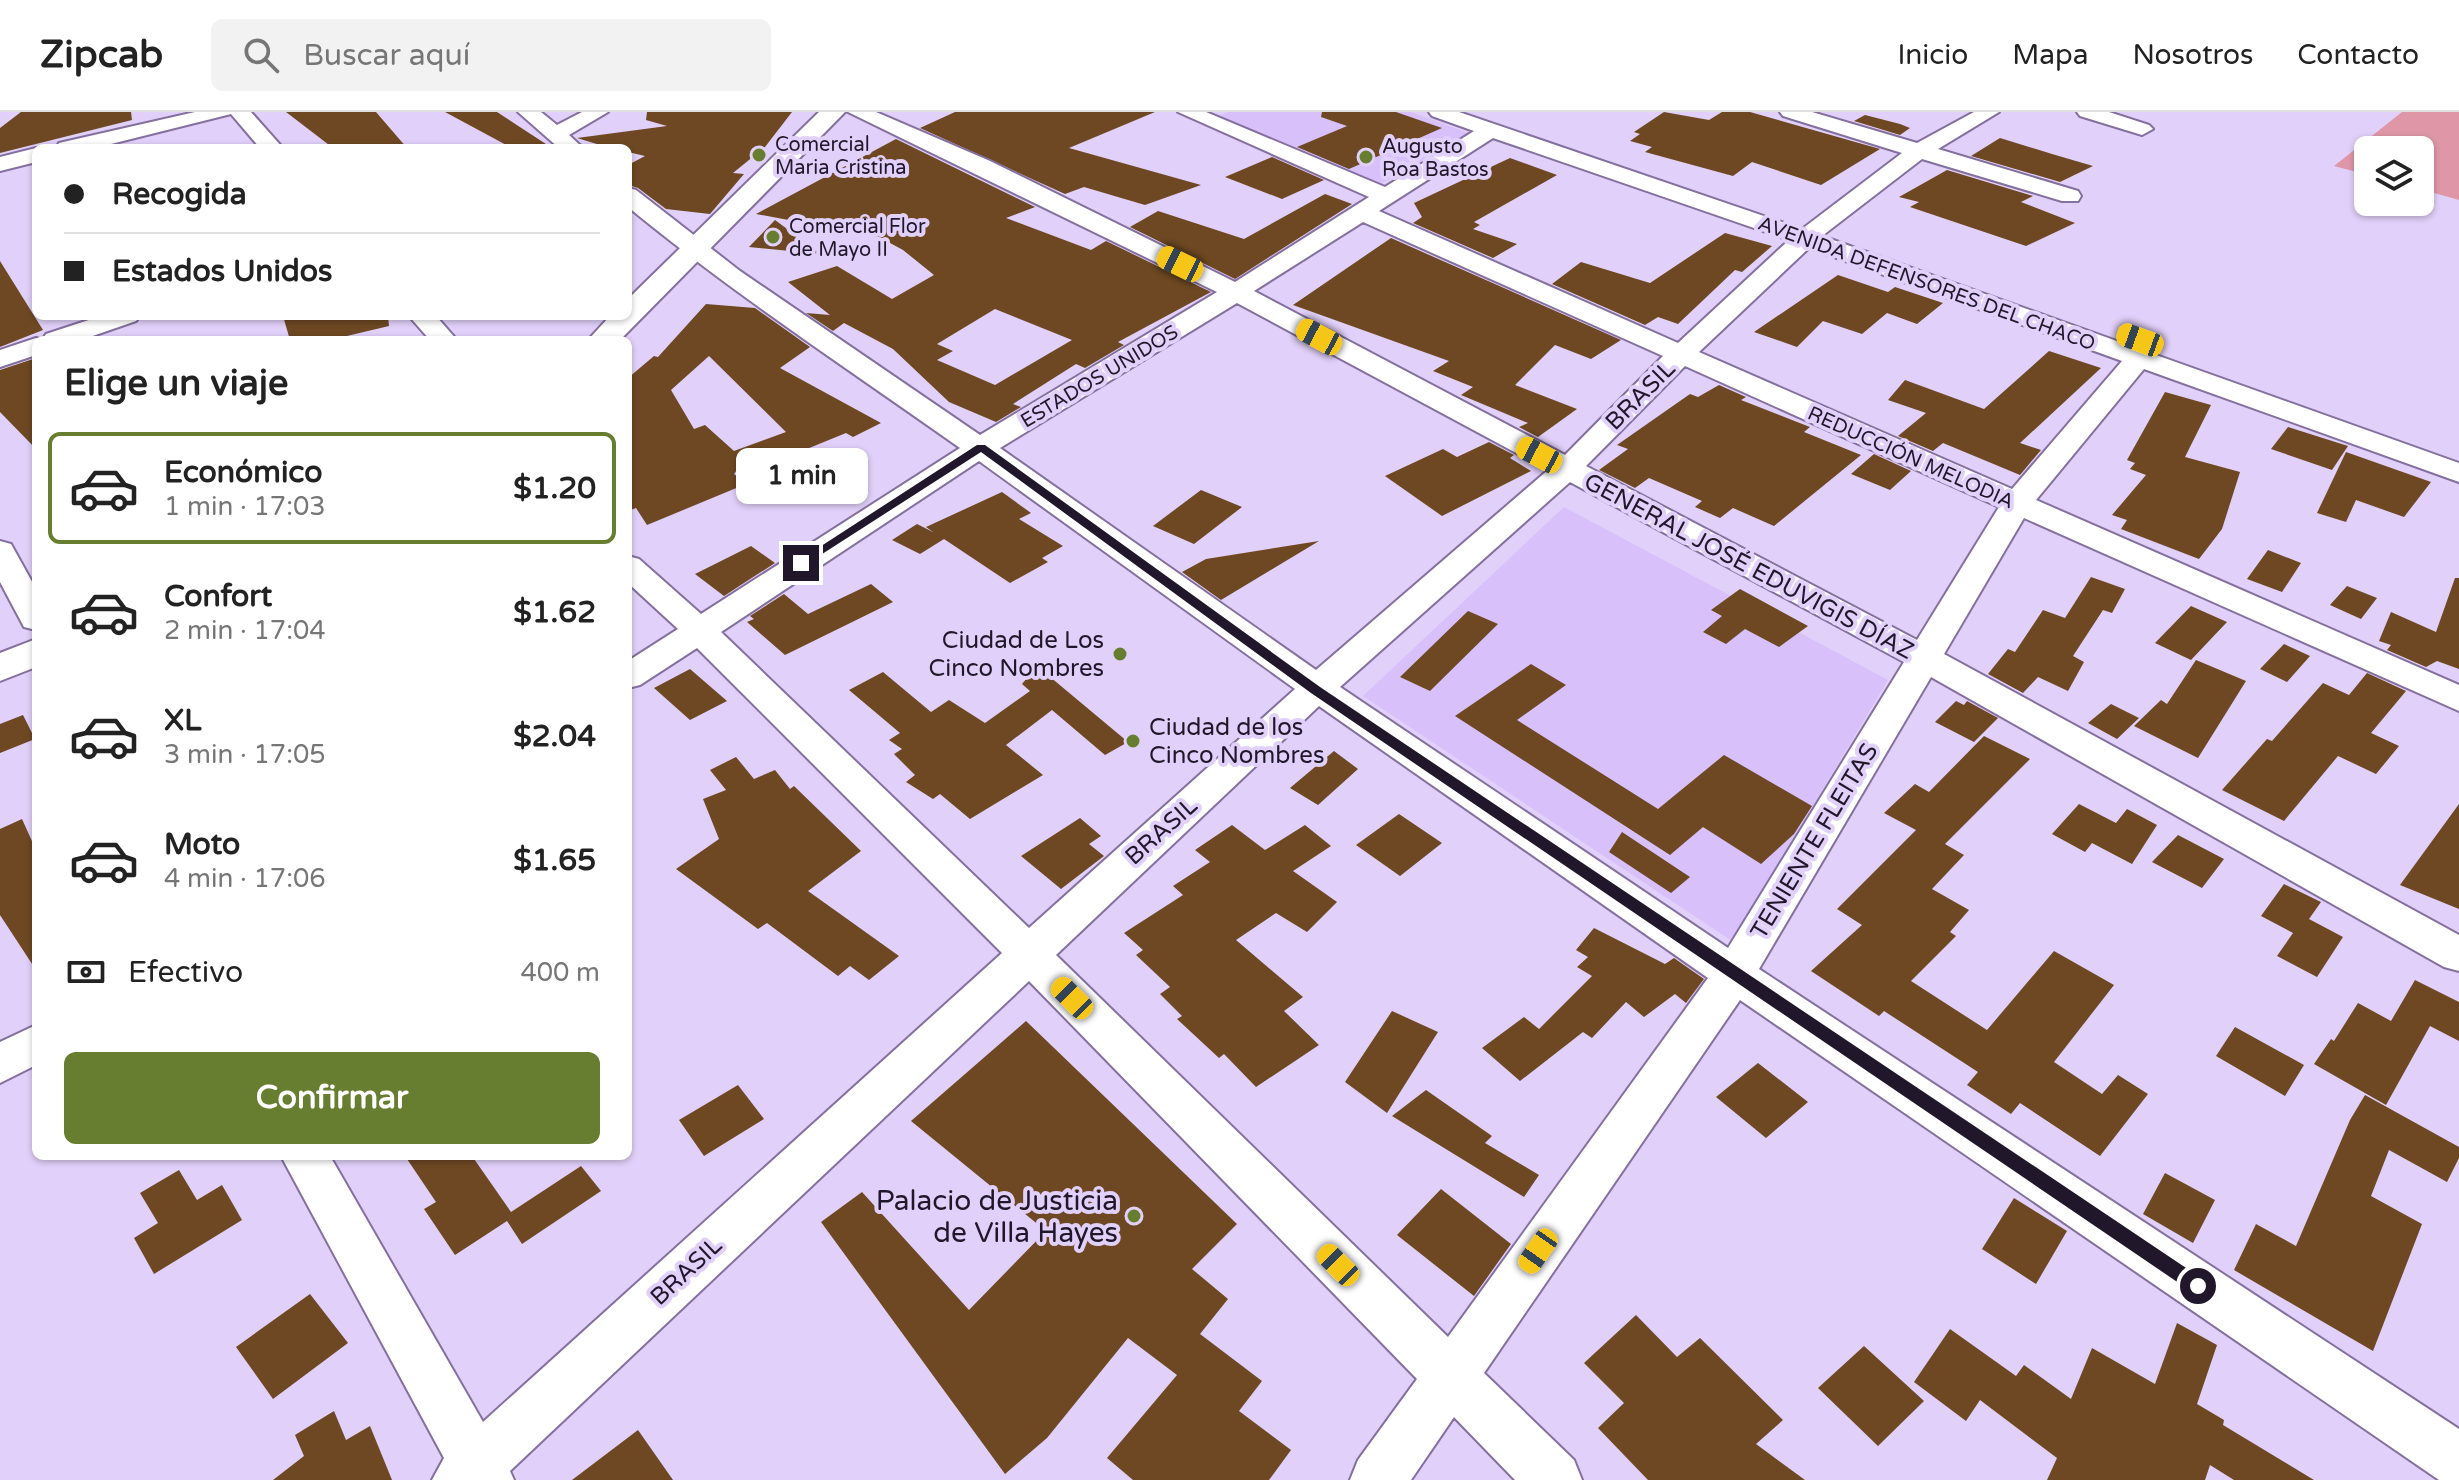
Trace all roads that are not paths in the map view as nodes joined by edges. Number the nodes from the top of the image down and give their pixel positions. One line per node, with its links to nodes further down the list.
1 (222, 112): 15 (street)
2 (240, 112): 16 (street)
3 (528, 112): 14 (street)
4 (598, 112): 14 (street)
5 (833, 112): 24 (highway)
6 (858, 112): 25 (street, GENERAL JOSÉ EDUVIGIS DÍAZ)
7 (1188, 112): 22 (street, REDUCCIÓN MELODIA)
8 (1439, 112): 12 (street, AVENIDA DEFENSORES DEL CHACO)
9 (1790, 112): 17 (street)
10 (1989, 112): 17 (street, BRASIL)
11 (2087, 112): 13 (street)
12 (1490, 120): 22 (street, ESTADOS UNIDOS); 23 (street, AVENIDA DEFENSORES DEL CHACO)
13 (2142, 129)
14 (564, 141)
15 (84, 144)
16 (268, 144)
17 (1917, 152): 20 (street); 23 (street, BRASIL)
18 (32, 156): 19 (street)
19 (0, 164)
20 (2070, 196)
21 (632, 198): 24 (street)
22 (1375, 205): 25 (street, ESTADOS UNIDOS); 37 (street, REDUCCIÓN MELODIA)
23 (1813, 232): 37 (street, BRASIL); 39 (street, AVENIDA DEFENSORES DEL CHACO); 41 (street)
24 (691, 249): 26 (highway); 27 (highway); 40 (street)
25 (1236, 292): 40 (street, ESTADOS UNIDOS); 42 (street, GENERAL JOSÉ EDUVIGIS DÍAZ)
26 (632, 294)
27 (632, 312)
28 (115, 320): 32 (street)
29 (426, 320): 33 (street)
30 (603, 320): 34 (highway)
31 (624, 320): 35 (highway)
32 (67, 336)
33 (440, 336)
34 (585, 336)
35 (607, 336)
36 (32, 347): 38 (street)
37 (1680, 355): 42 (street, BRASIL); 44 (street, REDUCCIÓN MELODIA)
38 (0, 359)
39 (2138, 359): 43 (street, AVENIDA DEFENSORES DEL CHACO); 44 (street, TENIENTE FLEITAS)
40 (981, 447): 48 (street, ESTADOS UNIDOS); 55 (street)
41 (2459, 454)
42 (1567, 469): 50 (street, GENERAL JOSÉ EDUVIGIS DÍAZ); 55 (street, BRASIL)
43 (2459, 473)
44 (2017, 503): 50 (street, TENIENTE FLEITAS); 56 (street, REDUCCIÓN MELODIA)
45 (0, 551): 47 (street)
46 (632, 570): 48 (street)
47 (32, 612)
48 (698, 629): 52 (street, ESTADOS UNIDOS); 57 (street)
49 (32, 654): 51 (highway)
50 (1924, 658): 58 (street, GENERAL JOSÉ EDUVIGIS DÍAZ); 59 (street, TENIENTE FLEITAS)
51 (0, 668)
52 (632, 674)
53 (32, 676): 54 (highway)
54 (0, 690)
55 (1315, 690): 57 (street, BRASIL); 59 (street)
56 (2459, 699)
57 (1028, 953): 63 (street); 65 (street, BRASIL)
58 (2459, 955)
59 (1734, 975): 63 (street, TENIENTE FLEITAS); 64 (street)
60 (32, 1045): 61 (street)
61 (0, 1064)
62 (307, 1160): 65 (street)
63 (1449, 1376): 66 (street, TENIENTE FLEITAS); 67 (street)
64 (2456, 1460)
65 (475, 1475)
66 (1378, 1480)
67 (1554, 1480)

